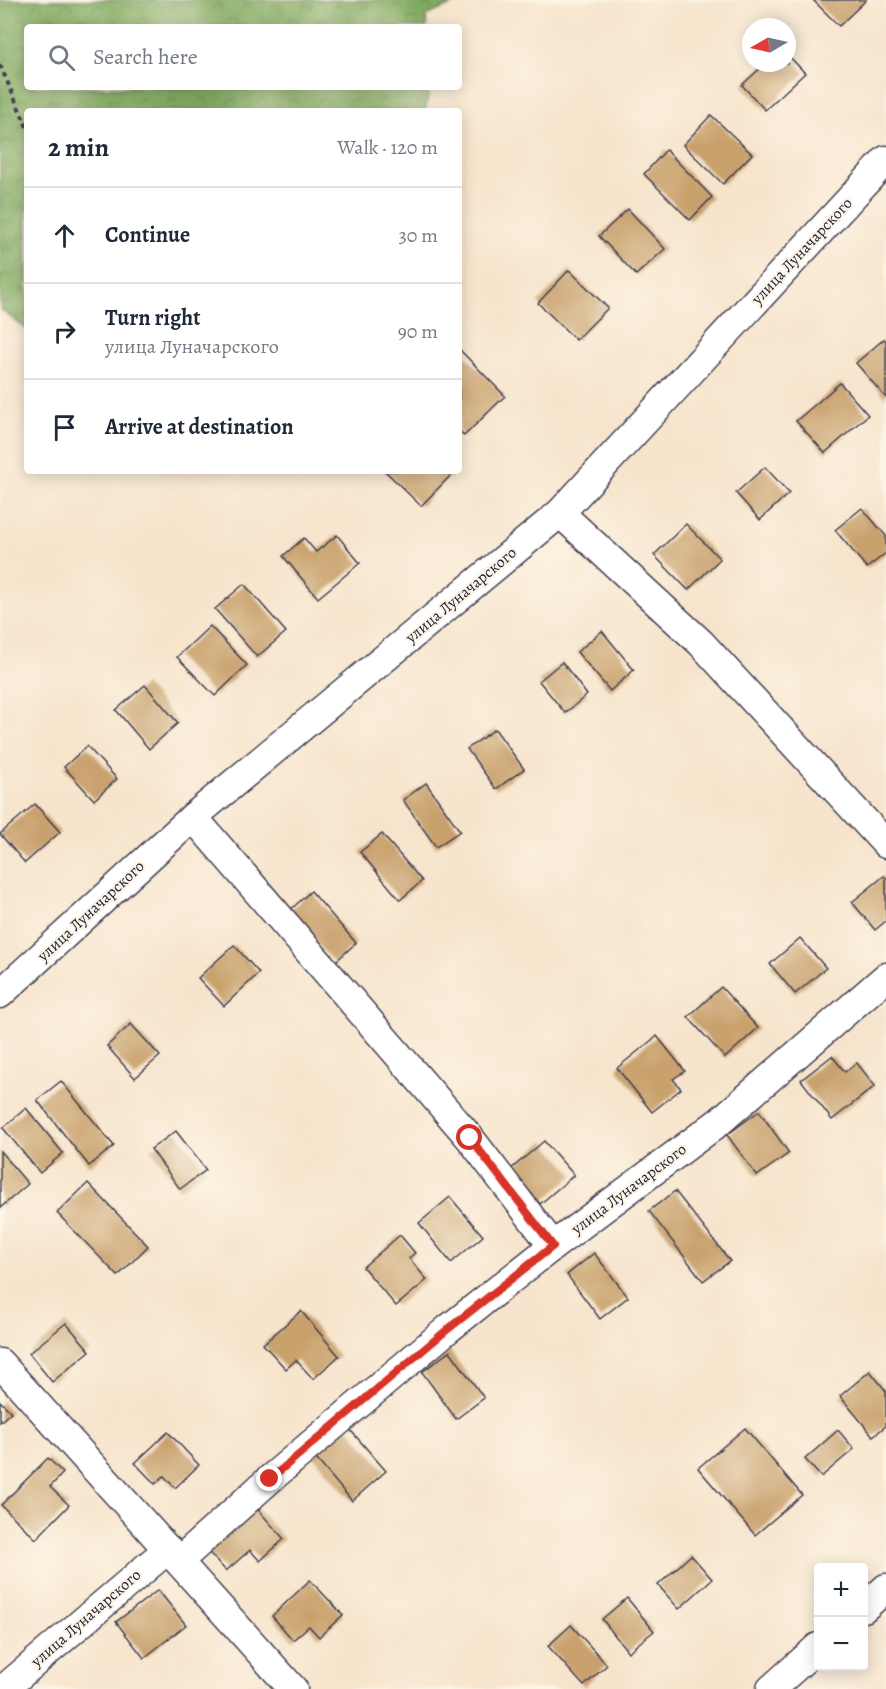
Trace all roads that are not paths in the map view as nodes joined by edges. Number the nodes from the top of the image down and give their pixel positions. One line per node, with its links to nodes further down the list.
1 (886, 160): 2 (street, улица Луначарского)
2 (560, 513): 3 (street, улица Луначарского); 4 (street)
3 (193, 817): 6 (street, улица Луначарского); 7 (street)
4 (886, 844)
5 (886, 977): 7 (street, улица Луначарского)
6 (0, 994)
7 (553, 1246): 9 (street, улица Луначарского)
8 (0, 1362): 9 (street)
9 (173, 1555): 13 (street, улица Луначарского); 14 (street)
10 (886, 1588): 11 (street)
11 (868, 1604)
12 (814, 1651): 15 (street)
13 (5, 1688)
14 (293, 1689)
15 (771, 1689)

